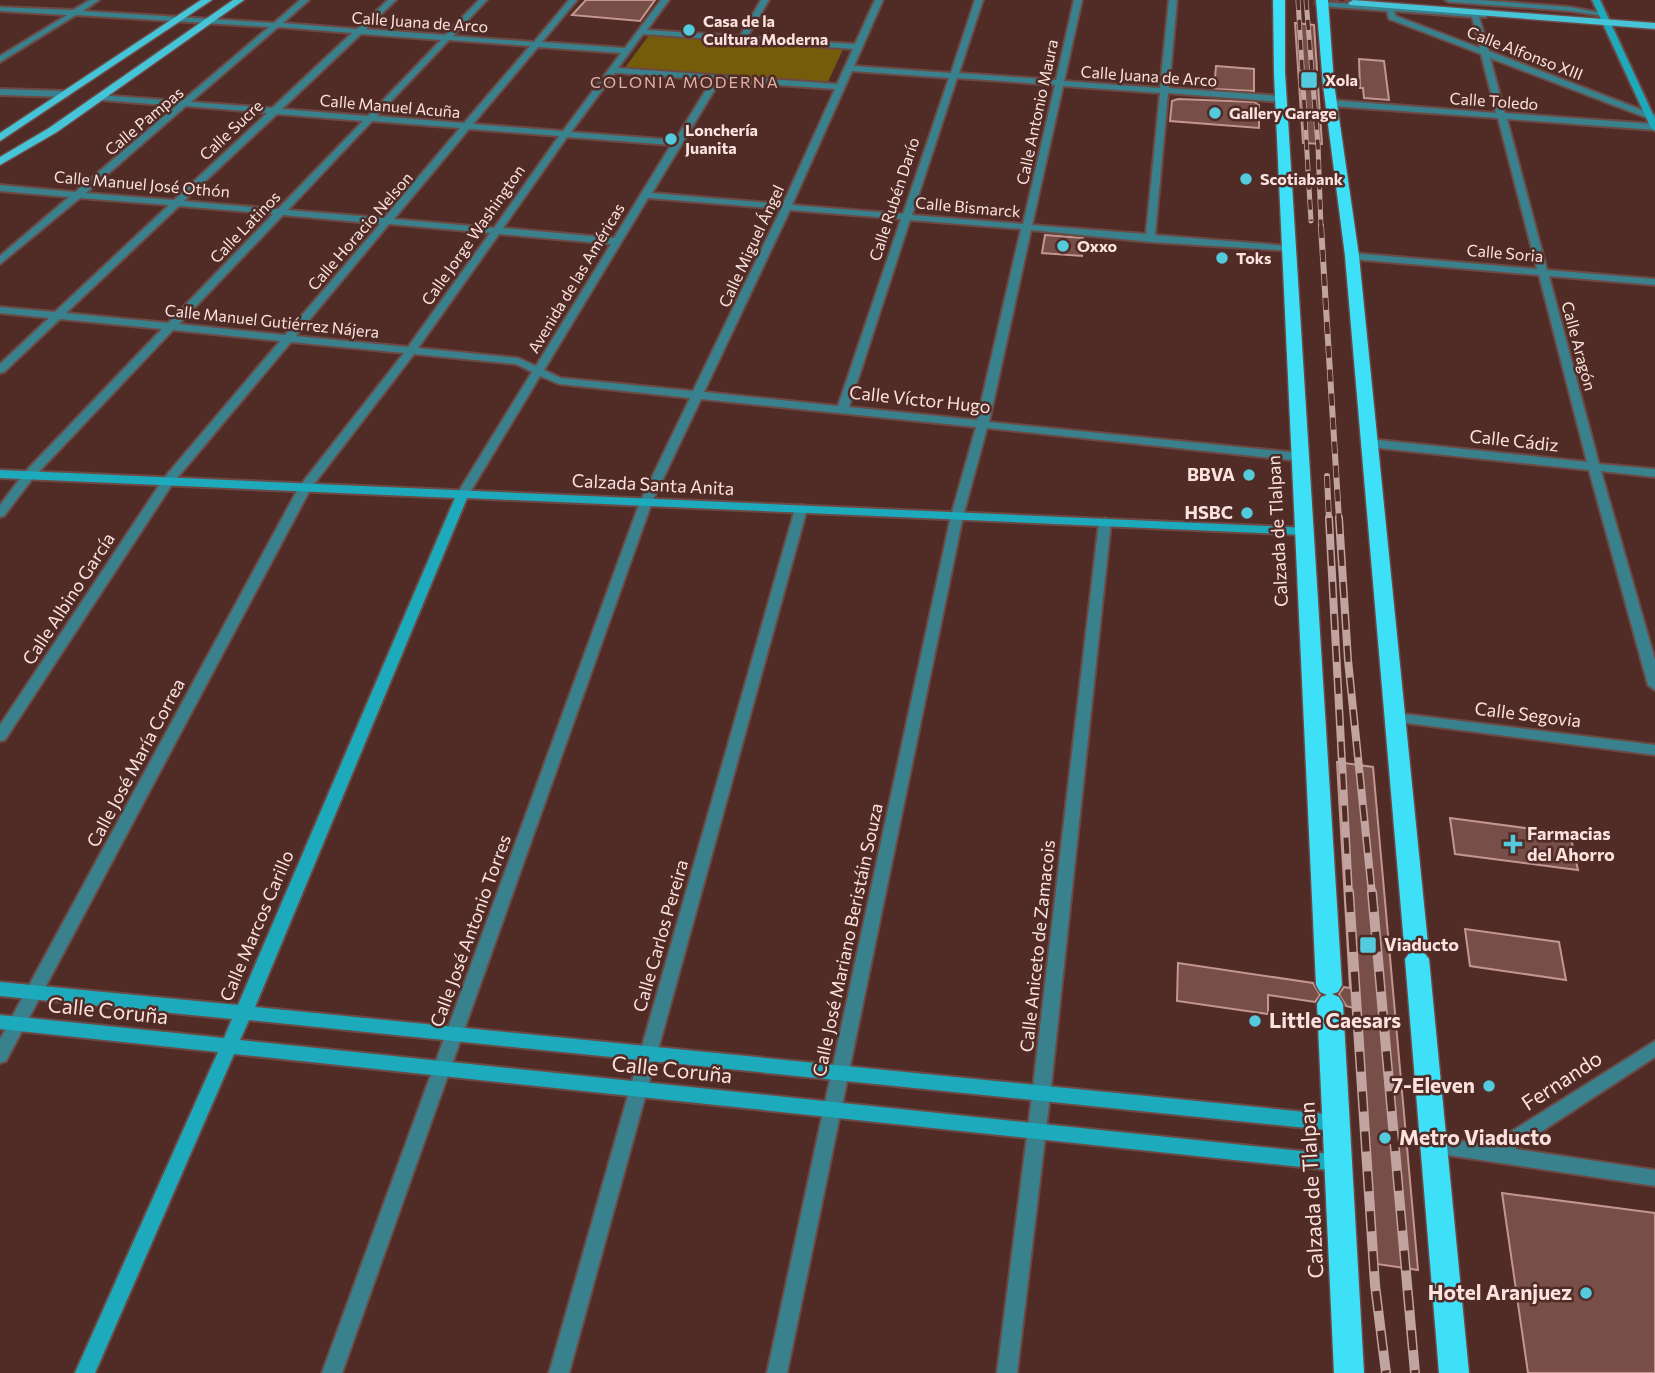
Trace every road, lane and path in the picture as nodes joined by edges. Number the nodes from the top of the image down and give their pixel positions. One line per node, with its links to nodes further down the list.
1 (95, 0): 23 (street)
2 (207, 0): 25 (main road)
3 (239, 0): 28 (main road)
4 (305, 0): 29 (street, Calle Pampas)
5 (392, 0): 31 (street, Calle Sucre)
6 (483, 0): 33 (street, Calle Latinos)
7 (573, 0): 35 (street, Calle Horacio Nelson)
8 (665, 0): 32 (street, Calle Jorge Washington)
9 (765, 0): 34 (street)
10 (879, 0): 36 (street, Calle Miguel Ángel)
11 (979, 0): 42 (street, Calle Rubén Darío)
12 (1078, 0): 44 (street, Calle Antonio Maura)
13 (1173, 0): 47 (street)
14 (1279, 0): 51 (highway, Calzada de Tlalpan)
15 (1398, 0): 27 (main road)
16 (1449, 0): 18 (street)
17 (1596, 0): 27 (street)
18 (1469, 1): 27 (street)
19 (1322, 2): 22 (street); 46 (highway)
20 (1353, 3): 27 (main road)
21 (0, 9): 23 (street, Calle Juana de Arco)
22 (1390, 9): 24 (street); 38 (street, Calle Alfonso XIII)
23 (75, 13): 25 (street, Calle Juana de Arco); 39 (street)
24 (1475, 15): 27 (street); 38 (street, Calle Aragón)
25 (181, 18): 28 (street, Calle Juana de Arco); 49 (main road)
26 (1655, 18): 27 (main road)
27 (1604, 19): 30 (main road); 55 (street)
28 (210, 20): 29 (street, Calle Juana de Arco); 50 (main road)
29 (276, 25): 31 (street, Calle Juana de Arco); 52 (street, Calle Pampas)
30 (1655, 26)
31 (359, 32): 33 (street, Calle Juana de Arco); 53 (street, Calle Sucre)
32 (642, 32): 34 (street); 37 (street, Calle Jorge Washington)
33 (446, 38): 35 (street, Calle Juana de Arco); 56 (street, Calle Latinos)
34 (741, 39): 36 (street)
35 (537, 45): 37 (street, Calle Juana de Arco); 57 (street, Calle Horacio Nelson)
36 (857, 47): 40 (street, Calle Miguel Ángel)
37 (628, 51): 41 (street, Calle Jorge Washington)
38 (1486, 53): 54 (street, Calle Aragón); 55 (street, Calle Alfonso XIII)
39 (0, 60)
40 (848, 68): 42 (street, Calle Juana de Arco); 45 (street, Calle Miguel Ángel)
41 (613, 71): 43 (street); 59 (street, Calle Jorge Washington)
42 (953, 75): 44 (street, Calle Juana de Arco); 69 (street, Calle Rubén Darío)
43 (717, 78): 45 (street); 61 (street, Avenida de las Américas)
44 (1058, 83): 47 (street, Calle Juana de Arco); 71 (street, Calle Antonio Maura)
45 (839, 88): 67 (street, Calle Miguel Ángel)
46 (1330, 90): 54 (street, Calle Toledo); 76 (highway)
47 (1165, 91): 51 (street, Calle Juana de Arco); 73 (street)
48 (0, 92): 49 (street)
49 (66, 94): 60 (main road)
50 (101, 97): 52 (street, Calle Manuel Acuña); 62 (main road)
51 (1281, 99): 75 (highway, Calzada de Tlalpan)
52 (186, 104): 53 (street, Calle Manuel Acuña); 64 (street, Calle Pampas)
53 (276, 111): 56 (street, Calle Manuel Acuña); 66 (street, Calle Sucre)
54 (1501, 116): 58 (street, Calle Toledo); 78 (street, Calle Aragón)
55 (1652, 117): 58 (street)
56 (371, 119): 57 (street, Calle Manuel Acuña); 68 (street, Calle Latinos)
57 (470, 126): 59 (street, Calle Manuel Acuña); 70 (street, Calle Horacio Nelson)
58 (1655, 127)
59 (565, 134): 61 (street, Calle Manuel Acuña); 72 (street, Calle Jorge Washington)
60 (0, 138)
61 (677, 143): 65 (street, Avenida de las Américas)
62 (0, 162)
63 (0, 188): 64 (street, Calle Manuel José Othón)
64 (79, 194): 66 (street, Calle Manuel José Othón); 77 (street, Calle Pampas)
65 (645, 195): 67 (street, Calle Bismarck); 74 (street, Avenida de las Américas)
66 (176, 202): 68 (street, Calle Manuel José Othón); 81 (street, Calle Sucre)
67 (787, 206): 69 (street, Calle Bismarck); 87 (street, Calle Miguel Ángel)
68 (282, 212): 70 (street, Calle Manuel José Othón); 82 (street, Calle Latinos)
69 (905, 217): 71 (street, Calle Bismarck); 88 (street, Calle Rubén Darío)
70 (389, 222): 72 (street, Calle Manuel José Othón); 83 (street, Calle Horacio Nelson)
71 (1028, 228): 73 (street, Calle Bismarck); 89 (street, Calle Antonio Maura)
72 (495, 231): 74 (street, Calle Manuel José Othón); 84 (street, Calle Jorge Washington)
73 (1150, 239): 75 (street, Calle Bismarck)
74 (616, 241): 86 (street, Avenida de las Américas)
75 (1289, 248): 91 (highway, Calzada de Tlalpan)
76 (1352, 256): 78 (street, Calle Soria); 90 (highway)
77 (0, 261)
78 (1543, 272): 79 (street, Calle Soria); 92 (street, Calle Aragón)
79 (1655, 282)
80 (0, 310): 81 (street, Calle Manuel Gutiérrez Nájera)
81 (59, 314): 82 (street, Calle Manuel Gutiérrez Nájera); 85 (street, Calle Sucre)
82 (172, 327): 83 (street, Calle Manuel Gutiérrez Nájera); 95 (street, Calle Latinos)
83 (288, 339): 84 (street, Calle Manuel Gutiérrez Nájera); 96 (street, Calle Horacio Nelson)
84 (410, 352): 86 (street, Calle Manuel Gutiérrez Nájera); 97 (street, Calle Jorge Washington)
85 (0, 370)
86 (538, 371): 87 (street, Calle Víctor Hugo); 98 (street, Avenida de las Américas)
87 (699, 394): 88 (street, Calle Víctor Hugo); 99 (street, Calle Miguel Ángel)
88 (842, 410): 89 (street, Calle Víctor Hugo)
89 (982, 425): 91 (street, Calle Víctor Hugo); 102 (street, Calle Antonio Maura)
90 (1369, 443): 92 (street, Calle Cádiz); 106 (highway)
91 (1300, 457): 104 (highway, Calzada de Tlalpan)
92 (1594, 466): 93 (street, Calle Cádiz); 105 (street, Calle Aragón)
93 (1655, 473)
94 (0, 474): 95 (street, Calzada Santa Anita)
95 (29, 475): 96 (street, Calzada Santa Anita); 101 (street, Calle Latinos)
96 (168, 481): 97 (street, Calzada Santa Anita); 107 (street, Calle Albino García)
97 (305, 487): 98 (street, Calzada Santa Anita); 110 (street, Calle José María Correa)
98 (463, 494): 99 (street, Calzada Santa Anita); 111 (street, Calle Marcos Carillo)
99 (646, 502): 100 (street, Calzada Santa Anita); 113 (street, Calle José Antonio Torres)
100 (801, 509): 102 (street, Calzada Santa Anita); 116 (street, Calle Carlos Pereira)
101 (0, 513)
102 (957, 516): 103 (street, Calzada Santa Anita); 119 (street, Calle José Mariano Beristáin Souza)
103 (1105, 522): 104 (street, Calzada Santa Anita); 121 (street, Calle Aniceto de Zamacois)
104 (1305, 531): 123 (highway, Calzada de Tlalpan)
105 (1655, 685)
106 (1396, 718): 108 (street, Calle Segovia); 125 (highway)
107 (0, 736)
108 (1655, 750)
109 (0, 989): 110 (street, Calle Coruña)
110 (34, 992): 111 (street, Calle Coruña); 112 (street, Calle José María Correa)
111 (243, 1013): 113 (street, Calle Coruña); 114 (street, Calle Marcos Carillo)
112 (9, 1023): 114 (street, Calle Coruña); 117 (street, Calle José María Correa)
113 (455, 1033): 116 (street, Calle Coruña); 118 (street, Calle José Antonio Torres)
114 (229, 1047): 118 (street, Calle Coruña); 129 (street, Calle Marcos Carillo)
115 (1655, 1048): 126 (street, Fernando)
116 (649, 1053): 119 (street, Calle Coruña); 120 (street, Calle Carlos Pereira)
117 (0, 1056)
118 (442, 1069): 120 (street, Calle Coruña); 130 (street, Calle José Antonio Torres)
119 (840, 1074): 121 (street, Calle Coruña); 122 (street, Calle José Mariano Beristáin Souza)
120 (638, 1090): 122 (street, Calle Coruña); 131 (street, Calle Carlos Pereira)
121 (1041, 1096): 123 (street, Calle Coruña); 124 (street, Calle Aniceto de Zamacois)
122 (832, 1110): 124 (street, Calle Coruña); 132 (street, Calle José Mariano Beristáin Souza)
123 (1336, 1123): 127 (highway, Calzada de Tlalpan)
124 (1037, 1131): 127 (street, Calle Coruña); 133 (street, Calle Aniceto de Zamacois)
125 (1434, 1145): 126 (street); 135 (highway)
126 (1493, 1153): 128 (street)
127 (1339, 1163): 134 (highway, Calzada de Tlalpan)
128 (1655, 1178)
129 (85, 1373)
130 (332, 1373)
131 (559, 1373)
132 (777, 1373)
133 (1007, 1373)
134 (1349, 1373)
135 (1454, 1373)

